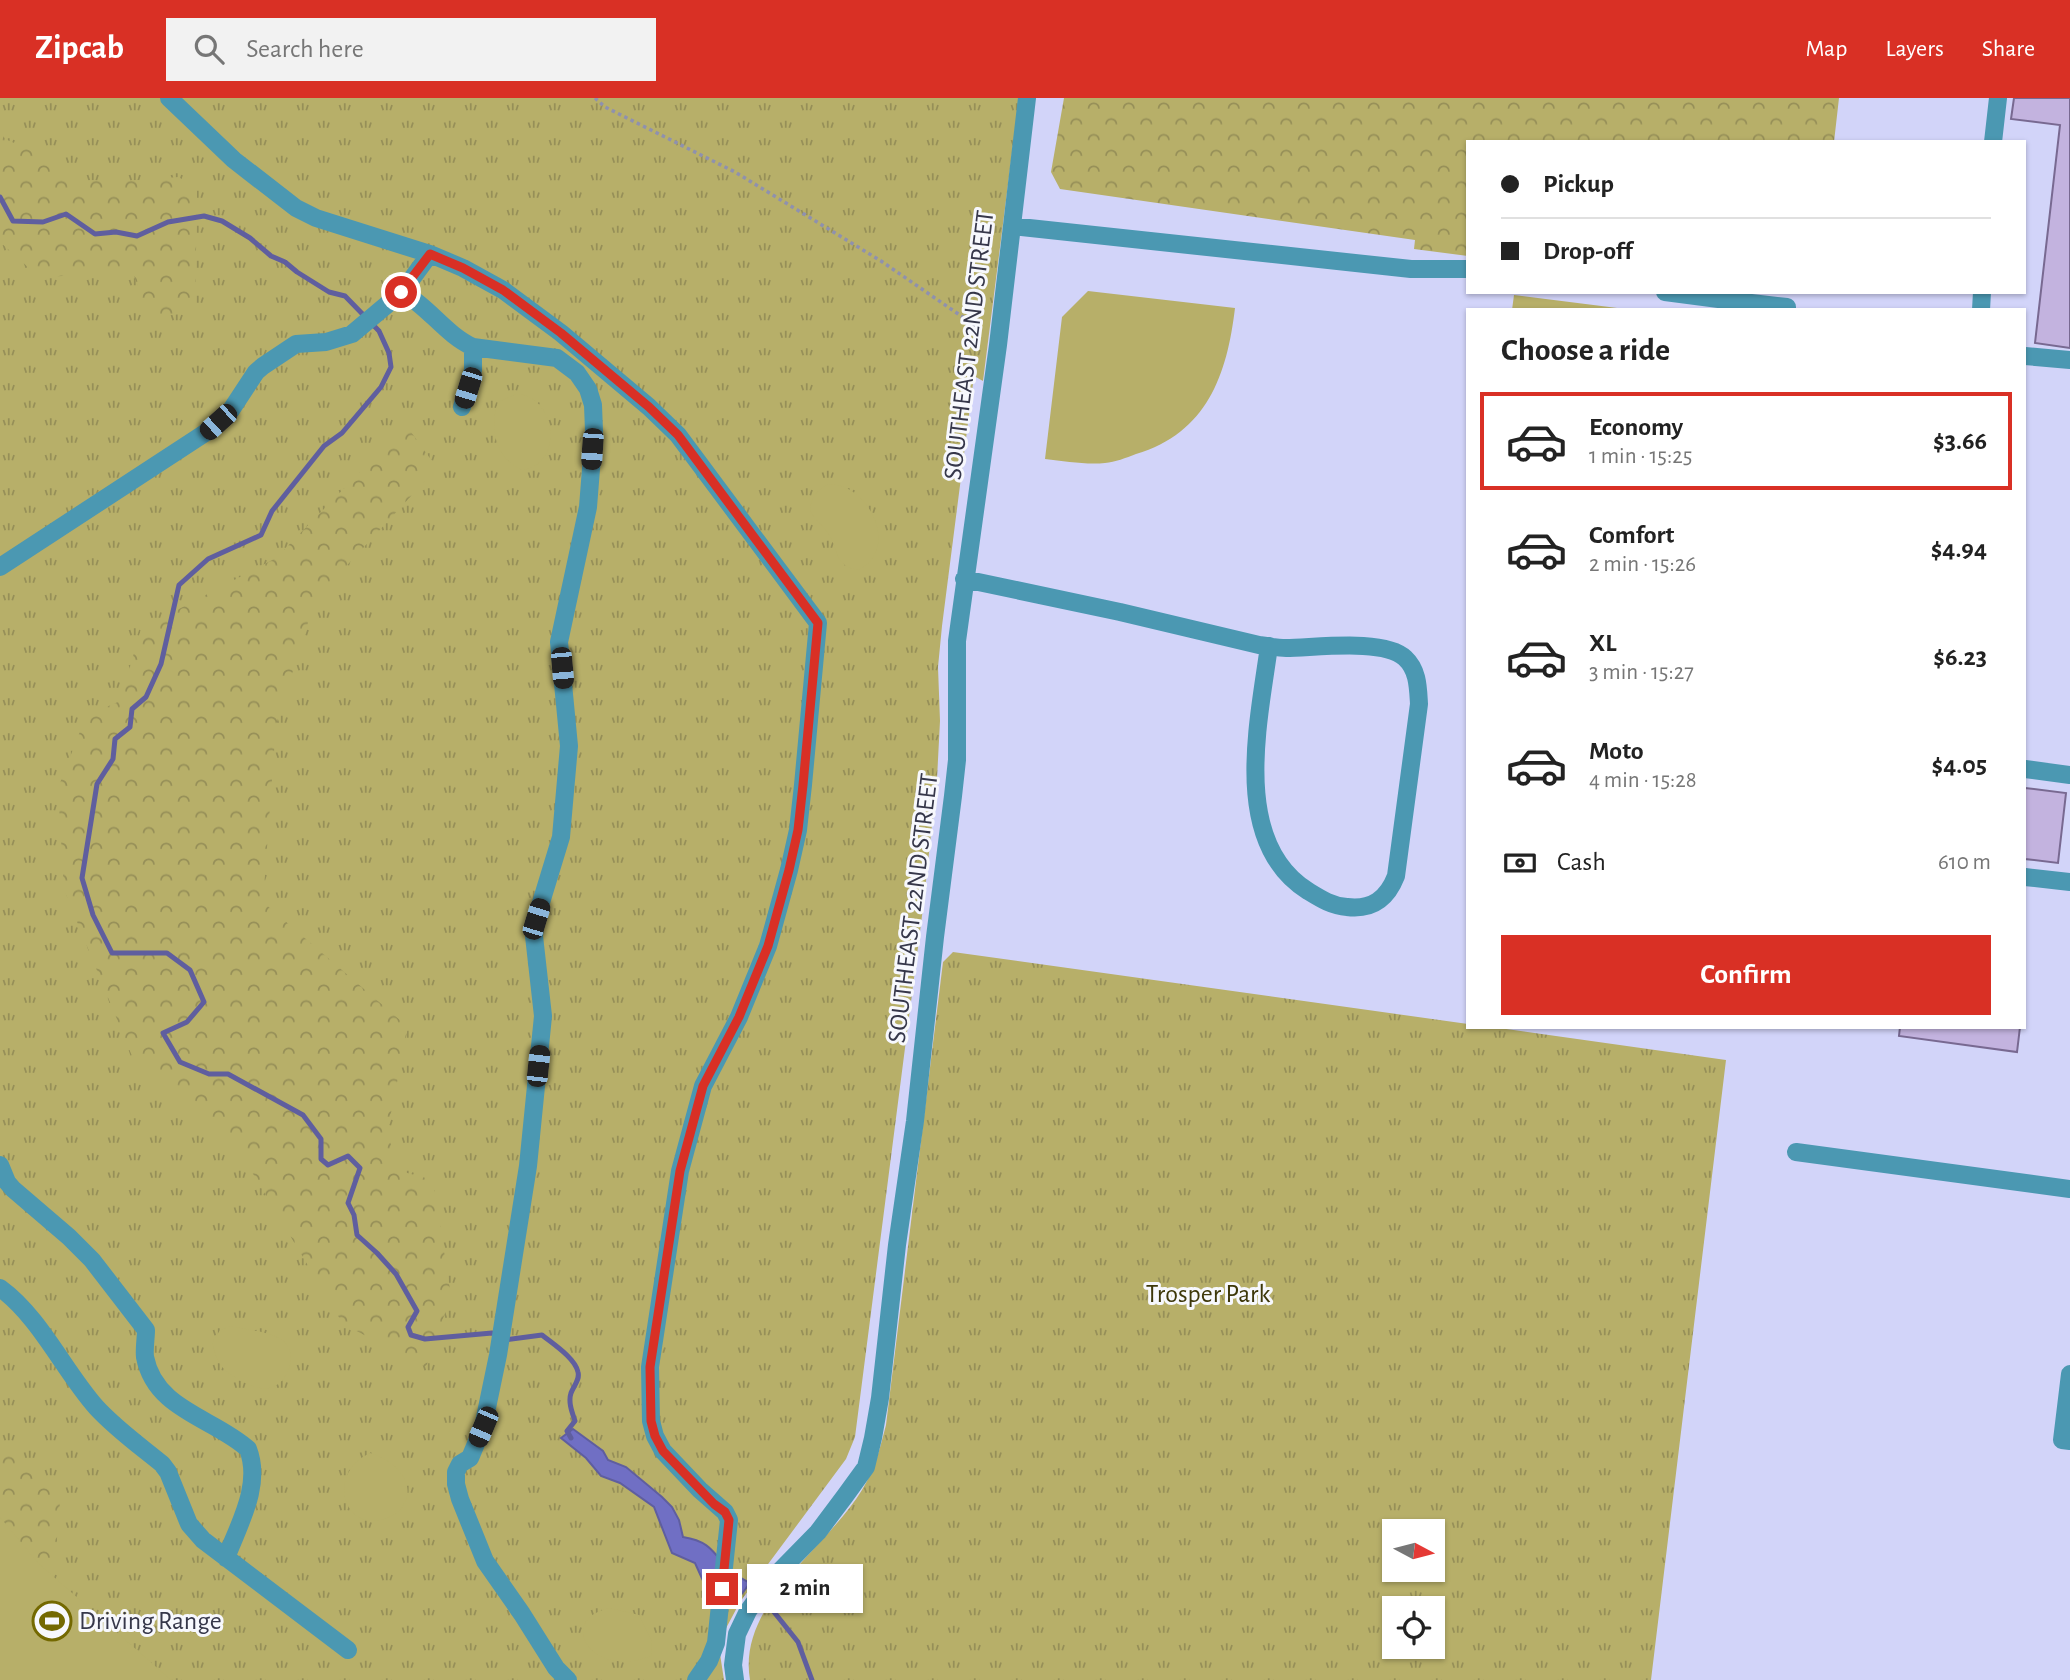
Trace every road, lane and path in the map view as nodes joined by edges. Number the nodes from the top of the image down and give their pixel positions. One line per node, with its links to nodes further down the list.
1 (169, 98): 7 (street)
2 (595, 98): 15 (path)
3 (1027, 98): 6 (street, SOUTHEAST 22ND STREET)
4 (1998, 98): 5 (street)
5 (1993, 140)
6 (1012, 226): 8 (street); 15 (street, SOUTHEAST 22ND STREET)
7 (430, 254): 9 (street); 36 (street)
8 (1466, 269)
9 (401, 292): 16 (street); 20 (street)
10 (1662, 294): 13 (street)
11 (1675, 294): 12 (street)
12 (1733, 305): 14 (street)
13 (1683, 308)
14 (1787, 308)
15 (998, 345): 21 (street, SOUTHEAST 22ND STREET)
16 (473, 347): 19 (street); 35 (street)
17 (2026, 356): 18 (street)
18 (2070, 360)
19 (462, 407)
20 (0, 567)
21 (964, 579): 22 (street); 37 (street, SOUTHEAST 22ND STREET)
22 (1269, 646): 22 (street)
23 (2026, 769): 24 (street)
24 (2070, 775)
25 (2026, 877): 26 (street)
26 (2070, 883)
27 (1796, 1152): 29 (street)
28 (0, 1165): 33 (street)
29 (2070, 1189)
30 (0, 1288): 33 (street)
31 (2070, 1374): 32 (street)
32 (2066, 1441)
33 (226, 1558): 34 (street)
34 (348, 1650)
35 (568, 1680)
36 (696, 1680)
37 (735, 1680)

